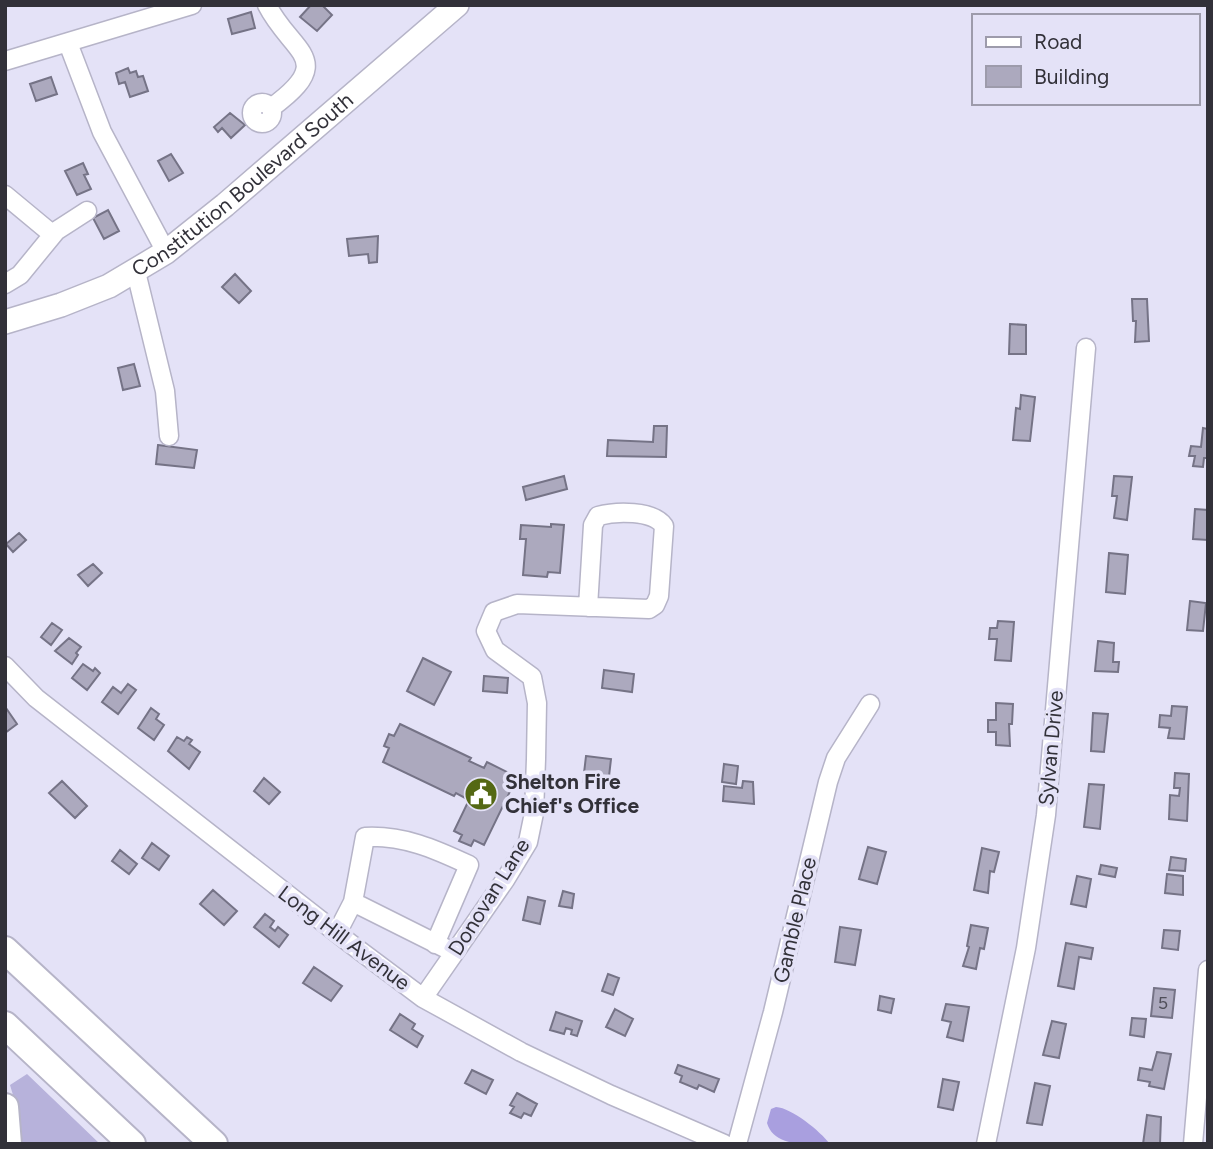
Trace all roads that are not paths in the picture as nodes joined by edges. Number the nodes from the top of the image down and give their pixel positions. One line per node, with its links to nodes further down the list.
1 (192, 5): 4 (street)
2 (267, 5): 6 (street)
3 (457, 5): 10 (main road, Constitution Boulevard South)
4 (68, 43): 5 (street); 10 (street)
5 (5, 61)
6 (271, 107)
7 (5, 195): 9 (street)
8 (87, 211): 9 (street)
9 (52, 234): 12 (street)
10 (166, 252): 11 (main road, Constitution Boulevard South)
11 (136, 272): 13 (main road, Constitution Boulevard South); 15 (street)
12 (5, 284)
13 (5, 322)
14 (1086, 348): 35 (street, Sylvan Drive)
15 (169, 436)
16 (589, 607): 16 (street, Donovan Lane); 23 (street, Donovan Lane)
17 (5, 666): 20 (street, Long Hill Avenue)
18 (870, 704): 34 (street, Gamble Place)
19 (353, 902): 20 (street); 21 (street); 21 (street)
20 (337, 933): 26 (street, Long Hill Avenue)
21 (435, 944): 23 (street)
22 (5, 950): 27 (highway)
23 (454, 953): 26 (street, Donovan Lane)
24 (5, 960): 27 (highway)
25 (1208, 970): 36 (street)
26 (423, 998): 33 (street, Long Hill Avenue)
27 (83, 1021): 32 (highway)
28 (5, 1025): 31 (highway)
29 (5, 1107): 30 (highway)
30 (8, 1144)
31 (132, 1144)
32 (214, 1144)
33 (724, 1144)
34 (737, 1144)
35 (986, 1144)
36 (1194, 1144)

